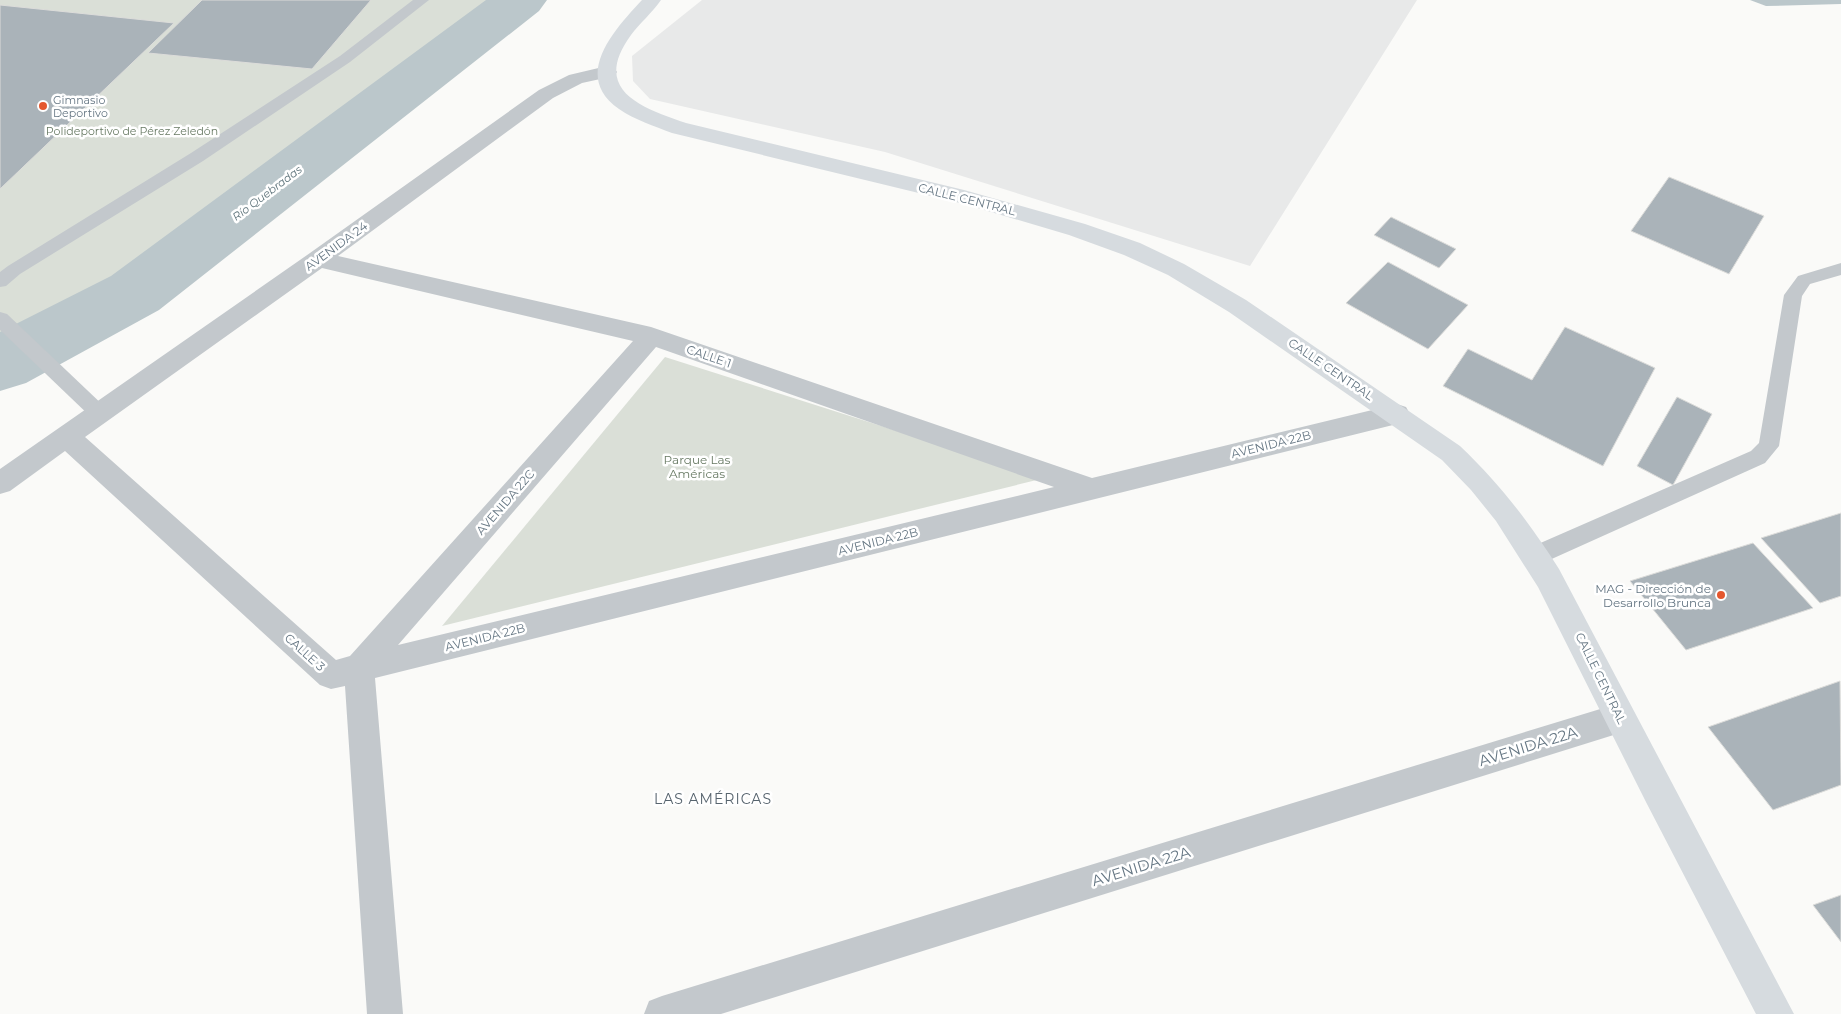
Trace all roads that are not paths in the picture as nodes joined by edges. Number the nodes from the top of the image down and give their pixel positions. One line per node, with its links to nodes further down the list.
1 (422, 0): 6 (lane)
2 (652, 0): 3 (main road)
3 (608, 72): 4 (street, AVENIDA 24); 10 (main road, CALLE CENTRAL)
4 (318, 259): 8 (street, CALLE 1); 9 (street, AVENIDA 24)
5 (1841, 269): 14 (lane)
6 (0, 281)
7 (0, 319): 9 (lane)
8 (650, 336): 13 (street, CALLE 1); 15 (street, AVENIDA 22C)
9 (100, 414): 11 (street, AVENIDA 24)
10 (1397, 414): 13 (street, AVENIDA 22B); 14 (main road, CALLE CENTRAL)
11 (67, 437): 12 (street, AVENIDA 24); 15 (street, CALLE 3)
12 (0, 483)
13 (1090, 488): 15 (street, AVENIDA 22B)
14 (1537, 555): 16 (main road, CALLE CENTRAL)
15 (359, 668): 17 (street)
16 (1620, 718): 18 (street, AVENIDA 22A); 19 (main road, CALLE CENTRAL)
17 (385, 1014)
18 (662, 1014)
19 (1776, 1014)

